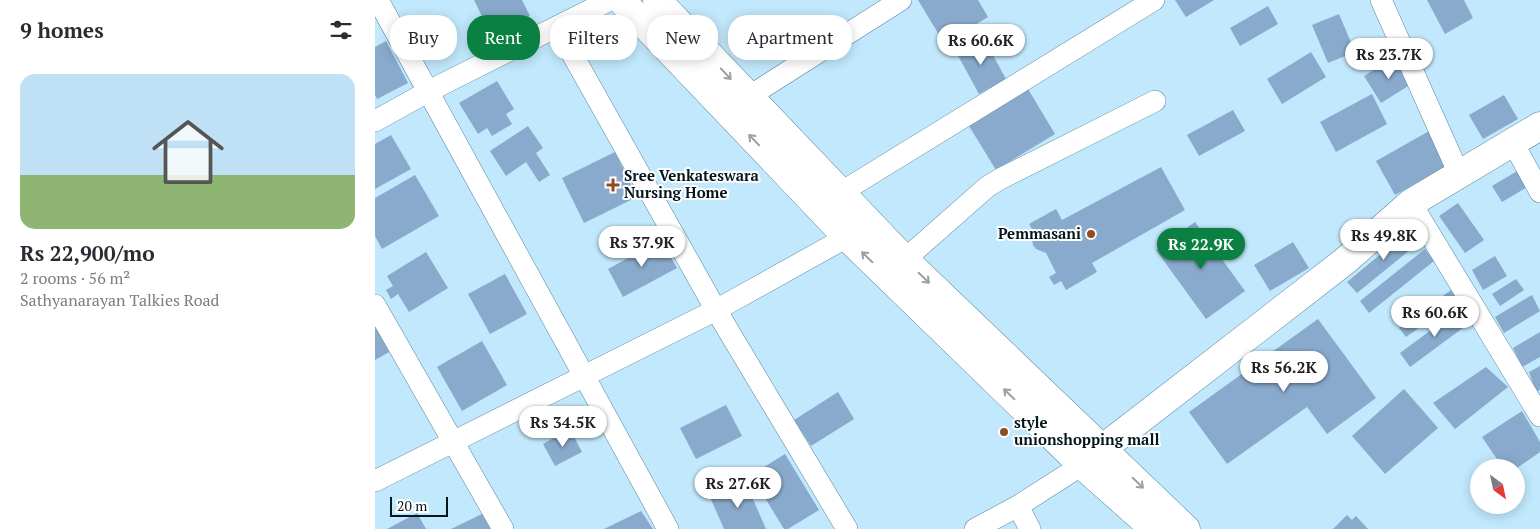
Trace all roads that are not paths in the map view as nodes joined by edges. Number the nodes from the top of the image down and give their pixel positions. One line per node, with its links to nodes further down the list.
1 (377, 0): 10 (street)
2 (610, 0): 7 (street)
3 (901, 0): 11 (street)
4 (1154, 0): 18 (street)
5 (1381, 0): 16 (street)
6 (646, 3): 11 (main road, one-way to 11); 20 (main road, one-way to 6)
7 (581, 15)
8 (550, 30): 10 (street)
9 (575, 60): 23 (street)
10 (429, 91): 13 (street); 24 (street)
11 (748, 97): 18 (main road)
12 (1155, 101): 21 (street)
13 (375, 121)
14 (1540, 126): 15 (main road)
15 (1512, 141): 16 (main road); 17 (street)
16 (1459, 174): 19 (main road)
17 (1540, 192)
18 (840, 193): 20 (main road)
19 (1411, 203): 25 (street); 27 (main road)
20 (857, 229): 21 (main road); 23 (street)
21 (896, 268): 27 (main road)
22 (375, 304): 26 (street)
23 (715, 310): 24 (street); 32 (street)
24 (585, 375): 26 (street); 31 (street)
25 (1540, 416)
26 (454, 441): 28 (street); 30 (street)
27 (1092, 457): 29 (street); 35 (main road); 36 (main road, one-way to 36)
28 (375, 481)
29 (1018, 506): 33 (street); 34 (street)
30 (503, 529)
31 (668, 529)
32 (847, 529)
33 (975, 529)
34 (1031, 529)
35 (1154, 529)
36 (1186, 529)

